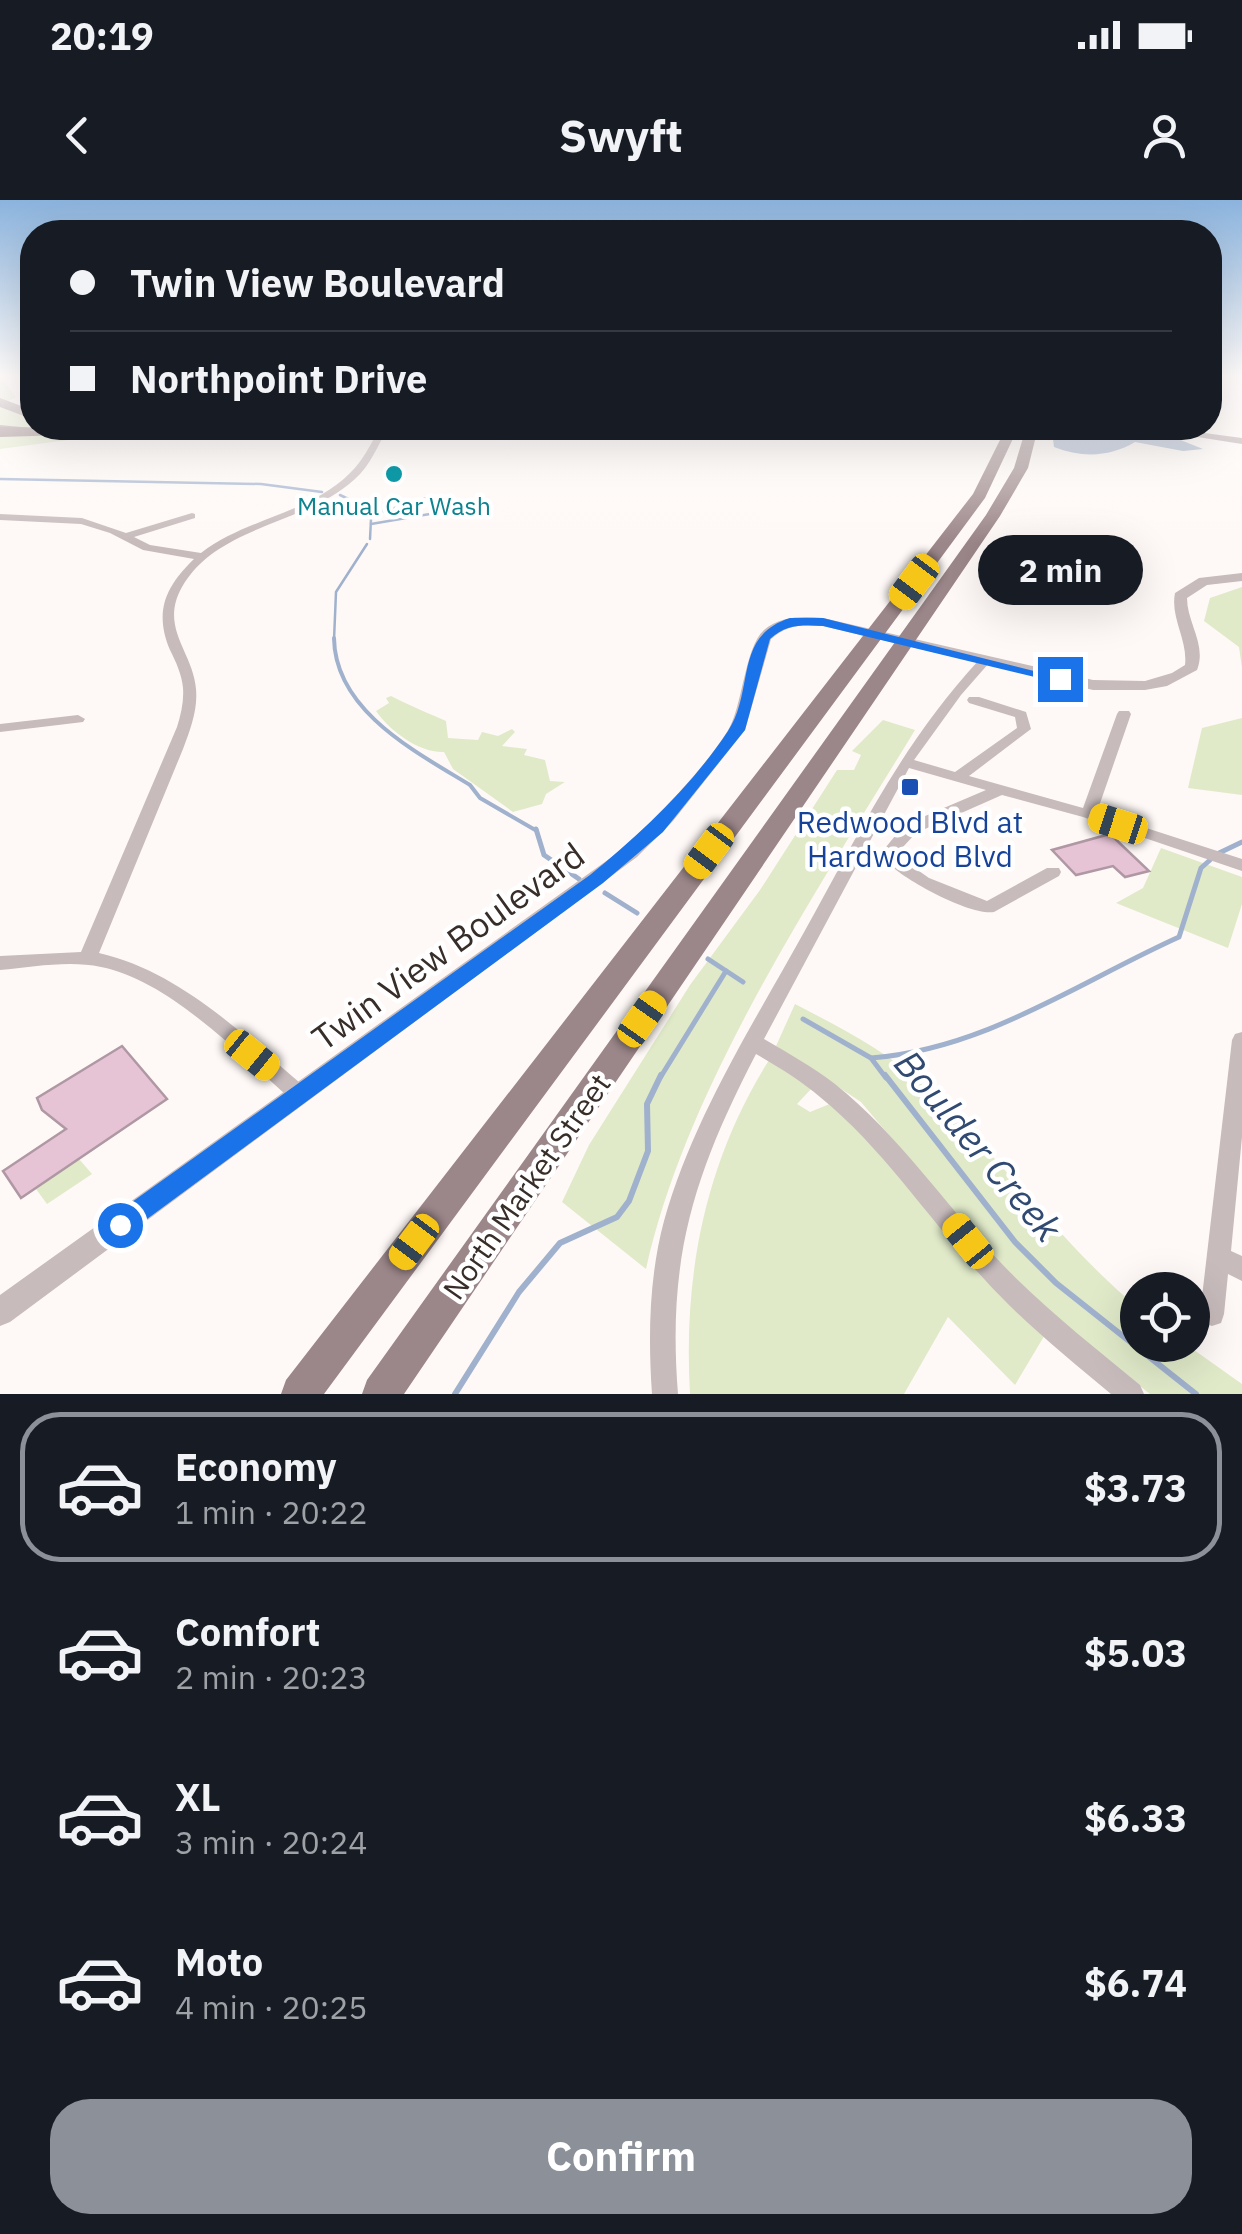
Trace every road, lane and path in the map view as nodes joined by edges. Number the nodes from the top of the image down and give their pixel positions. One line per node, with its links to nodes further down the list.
1 (376, 440): 9 (street)
2 (1010, 440): 11 (main road, North Market Street)
3 (1023, 440): 5 (main road, North Market Street)
4 (1033, 440): 5 (main road)
5 (1028, 450): 11 (main road, North Market Street)
6 (192, 516): 8 (street)
7 (0, 517): 8 (street)
8 (123, 537): 9 (street)
9 (203, 557): 23 (street)
10 (1242, 577): 12 (street)
11 (889, 639): 12 (street); 27 (street, Twin View Boulevard); 32 (main road, North Market Street); 33 (main road, North Market Street)
12 (983, 663): 17 (street)
13 (974, 700): 18 (street)
14 (1124, 714): 20 (street)
15 (78, 718): 16 (street)
16 (0, 728)
17 (907, 763): 18 (street); 26 (street)
18 (958, 776): 19 (street)
19 (1002, 789): 20 (street); 22 (street)
20 (1088, 814): 21 (street)
21 (1242, 865)
22 (1053, 872)
23 (87, 958): 24 (street); 27 (street)
24 (0, 963)
25 (1242, 1040): 28 (street)
26 (754, 1042): 34 (street); 35 (street)
27 (299, 1094): 30 (street, Twin View Boulevard)
28 (1217, 1256): 29 (street); 31 (street)
29 (1242, 1269)
30 (0, 1312)
31 (1212, 1314)
32 (300, 1394)
33 (381, 1394)
34 (665, 1394)
35 (1132, 1394)

